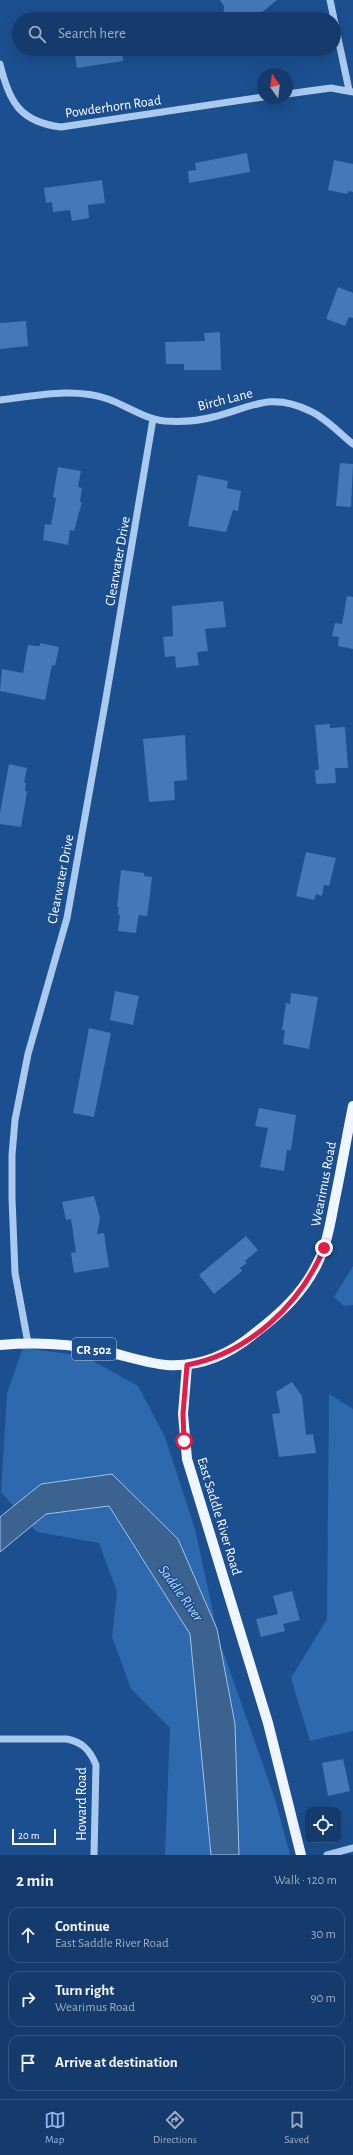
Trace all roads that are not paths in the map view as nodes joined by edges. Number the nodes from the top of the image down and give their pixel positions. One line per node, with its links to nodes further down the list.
1 (330, 0): 2 (street)
2 (333, 12)
3 (341, 48): 5 (street)
4 (0, 64): 7 (street, Powderhorn Road)
5 (351, 91): 6 (street)
6 (293, 93)
7 (257, 99)
8 (0, 400): 9 (street, Birch Lane)
9 (153, 419): 10 (street, Birch Lane); 12 (street, Clearwater Drive)
10 (353, 444)
11 (353, 1106): 14 (main road, Wearimus Road / CR 502)
12 (28, 1343): 13 (main road, CR 502); 14 (main road, CR 502)
13 (0, 1346)
14 (187, 1365): 18 (main road, East Saddle River Road)
15 (0, 1739): 17 (street, Howard Road)
16 (353, 1848): 19 (street)
17 (94, 1855)
18 (301, 1855)
19 (327, 1855)

